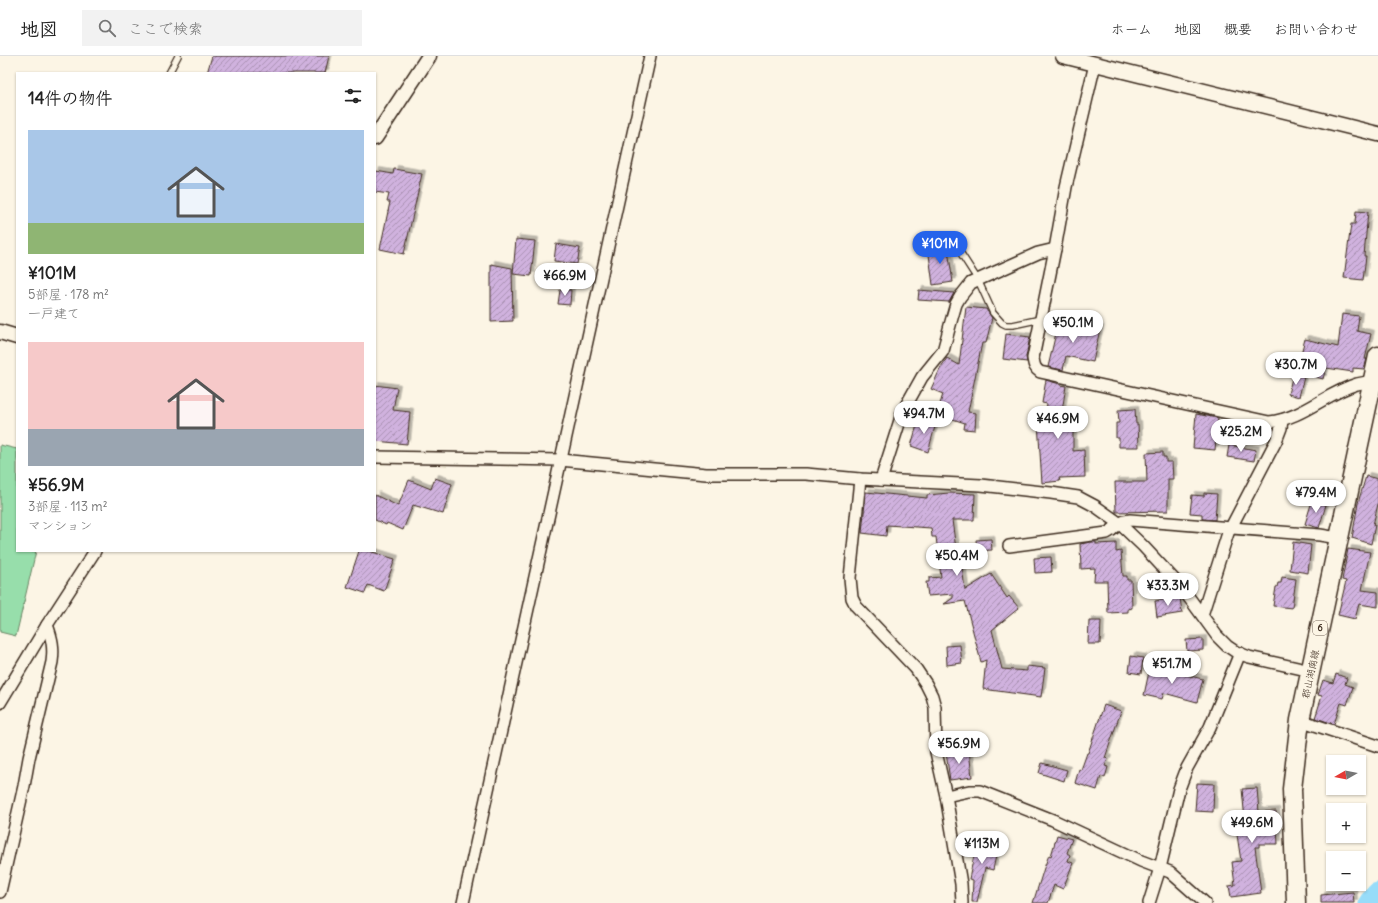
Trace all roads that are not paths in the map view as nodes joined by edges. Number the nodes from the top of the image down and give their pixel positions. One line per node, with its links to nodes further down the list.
1 (178, 56): 6 (lane)
2 (429, 56): 8 (street)
3 (650, 56): 19 (street)
4 (1063, 56): 5 (street)
5 (1095, 64): 7 (street); 10 (street)
6 (170, 72)
7 (1378, 134)
8 (376, 136)
9 (951, 238): 11 (lane)
10 (1055, 250): 11 (street); 12 (street)
11 (978, 280): 12 (lane); 21 (street)
12 (1041, 319): 17 (street)
13 (0, 332): 14 (street)
14 (16, 337)
15 (1378, 356): 16 (main road, 郡山湖南線 / 6)
16 (1372, 382): 17 (street); 24 (main road, 郡山湖南線 / 6)
17 (1282, 420): 23 (street)
18 (376, 457): 19 (street)
19 (560, 460): 20 (street); 37 (street)
20 (860, 479): 21 (street); 34 (street)
21 (881, 480): 22 (street)
22 (1119, 523): 23 (street); 25 (street); 27 (street)
23 (1230, 528): 24 (street); 27 (street)
24 (1338, 538): 30 (main road, 郡山湖南線 / 6)
25 (1009, 546)
26 (94, 552): 28 (street)
27 (1202, 615): 29 (street)
28 (47, 625): 31 (street); 36 (street)
29 (1240, 653): 30 (street); 35 (street)
30 (1311, 671): 32 (main road, 郡山湖南線 / 6)
31 (0, 703)
32 (1300, 720): 33 (street); 41 (main road, 郡山湖南線 / 6)
33 (1378, 746)
34 (946, 796): 35 (street); 38 (street)
35 (1160, 868): 39 (street); 40 (street)
36 (0, 892)
37 (463, 903)
38 (962, 903)
39 (1149, 903)
40 (1205, 903)
41 (1296, 903)

